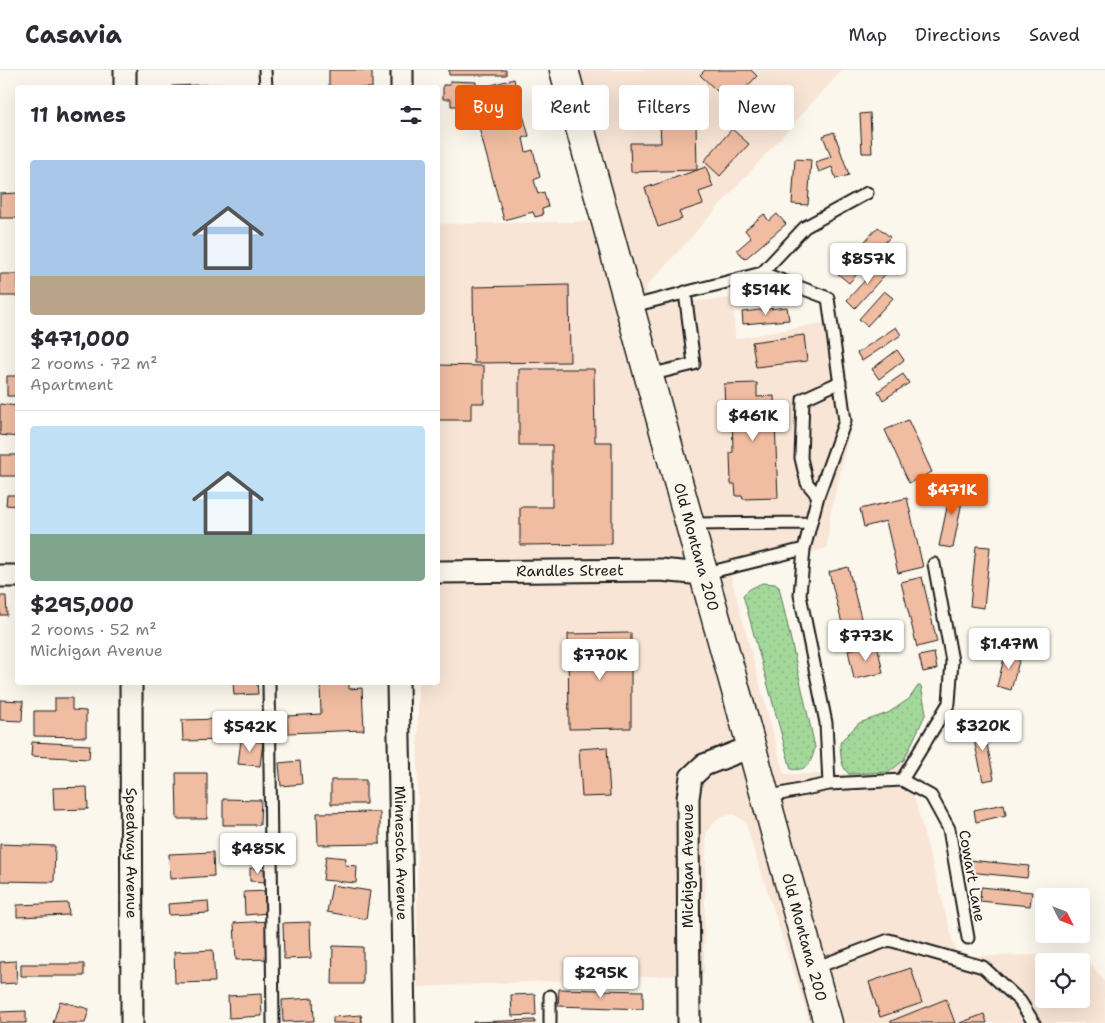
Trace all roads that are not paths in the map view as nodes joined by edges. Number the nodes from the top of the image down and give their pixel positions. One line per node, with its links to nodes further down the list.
1 (125, 70): 5 (street)
2 (266, 70): 6 (lane)
3 (402, 70): 7 (street)
4 (564, 70): 11 (main road, Old Montana 200)
5 (125, 85)
6 (266, 85)
7 (402, 85)
8 (867, 193): 9 (lane)
9 (762, 273): 10 (lane); 13 (lane)
10 (685, 292): 11 (lane); 12 (lane)
11 (629, 307): 12 (main road, Old Montana 200)
12 (648, 375): 15 (main road, Old Montana 200)
13 (840, 382): 14 (lane); 14 (lane)
14 (818, 496): 16 (lane)
15 (690, 524): 16 (lane); 20 (main road, Old Montana 200)
16 (810, 524): 17 (lane)
17 (804, 549): 20 (lane); 28 (lane)
18 (934, 564): 27 (lane)
19 (440, 572): 20 (street, Randles Street)
20 (703, 574): 26 (main road, Old Montana 200)
21 (0, 576): 22 (street)
22 (15, 576)
23 (131, 685): 33 (street, Speedway Avenue)
24 (269, 685): 34 (lane)
25 (398, 685): 35 (street, Minnesota Avenue)
26 (751, 747): 29 (main road, Old Montana 200); 37 (street, Michigan Avenue)
27 (902, 780): 28 (lane); 30 (lane, Cowart Lane)
28 (829, 784): 29 (lane)
29 (765, 797): 31 (main road, Old Montana 200)
30 (968, 938)
31 (812, 969): 38 (main road, Old Montana 200); 39 (lane)
32 (550, 996): 36 (lane)
33 (132, 1023)
34 (273, 1023)
35 (404, 1023)
36 (550, 1023)
37 (688, 1023)
38 (828, 1023)
39 (1034, 1023)

